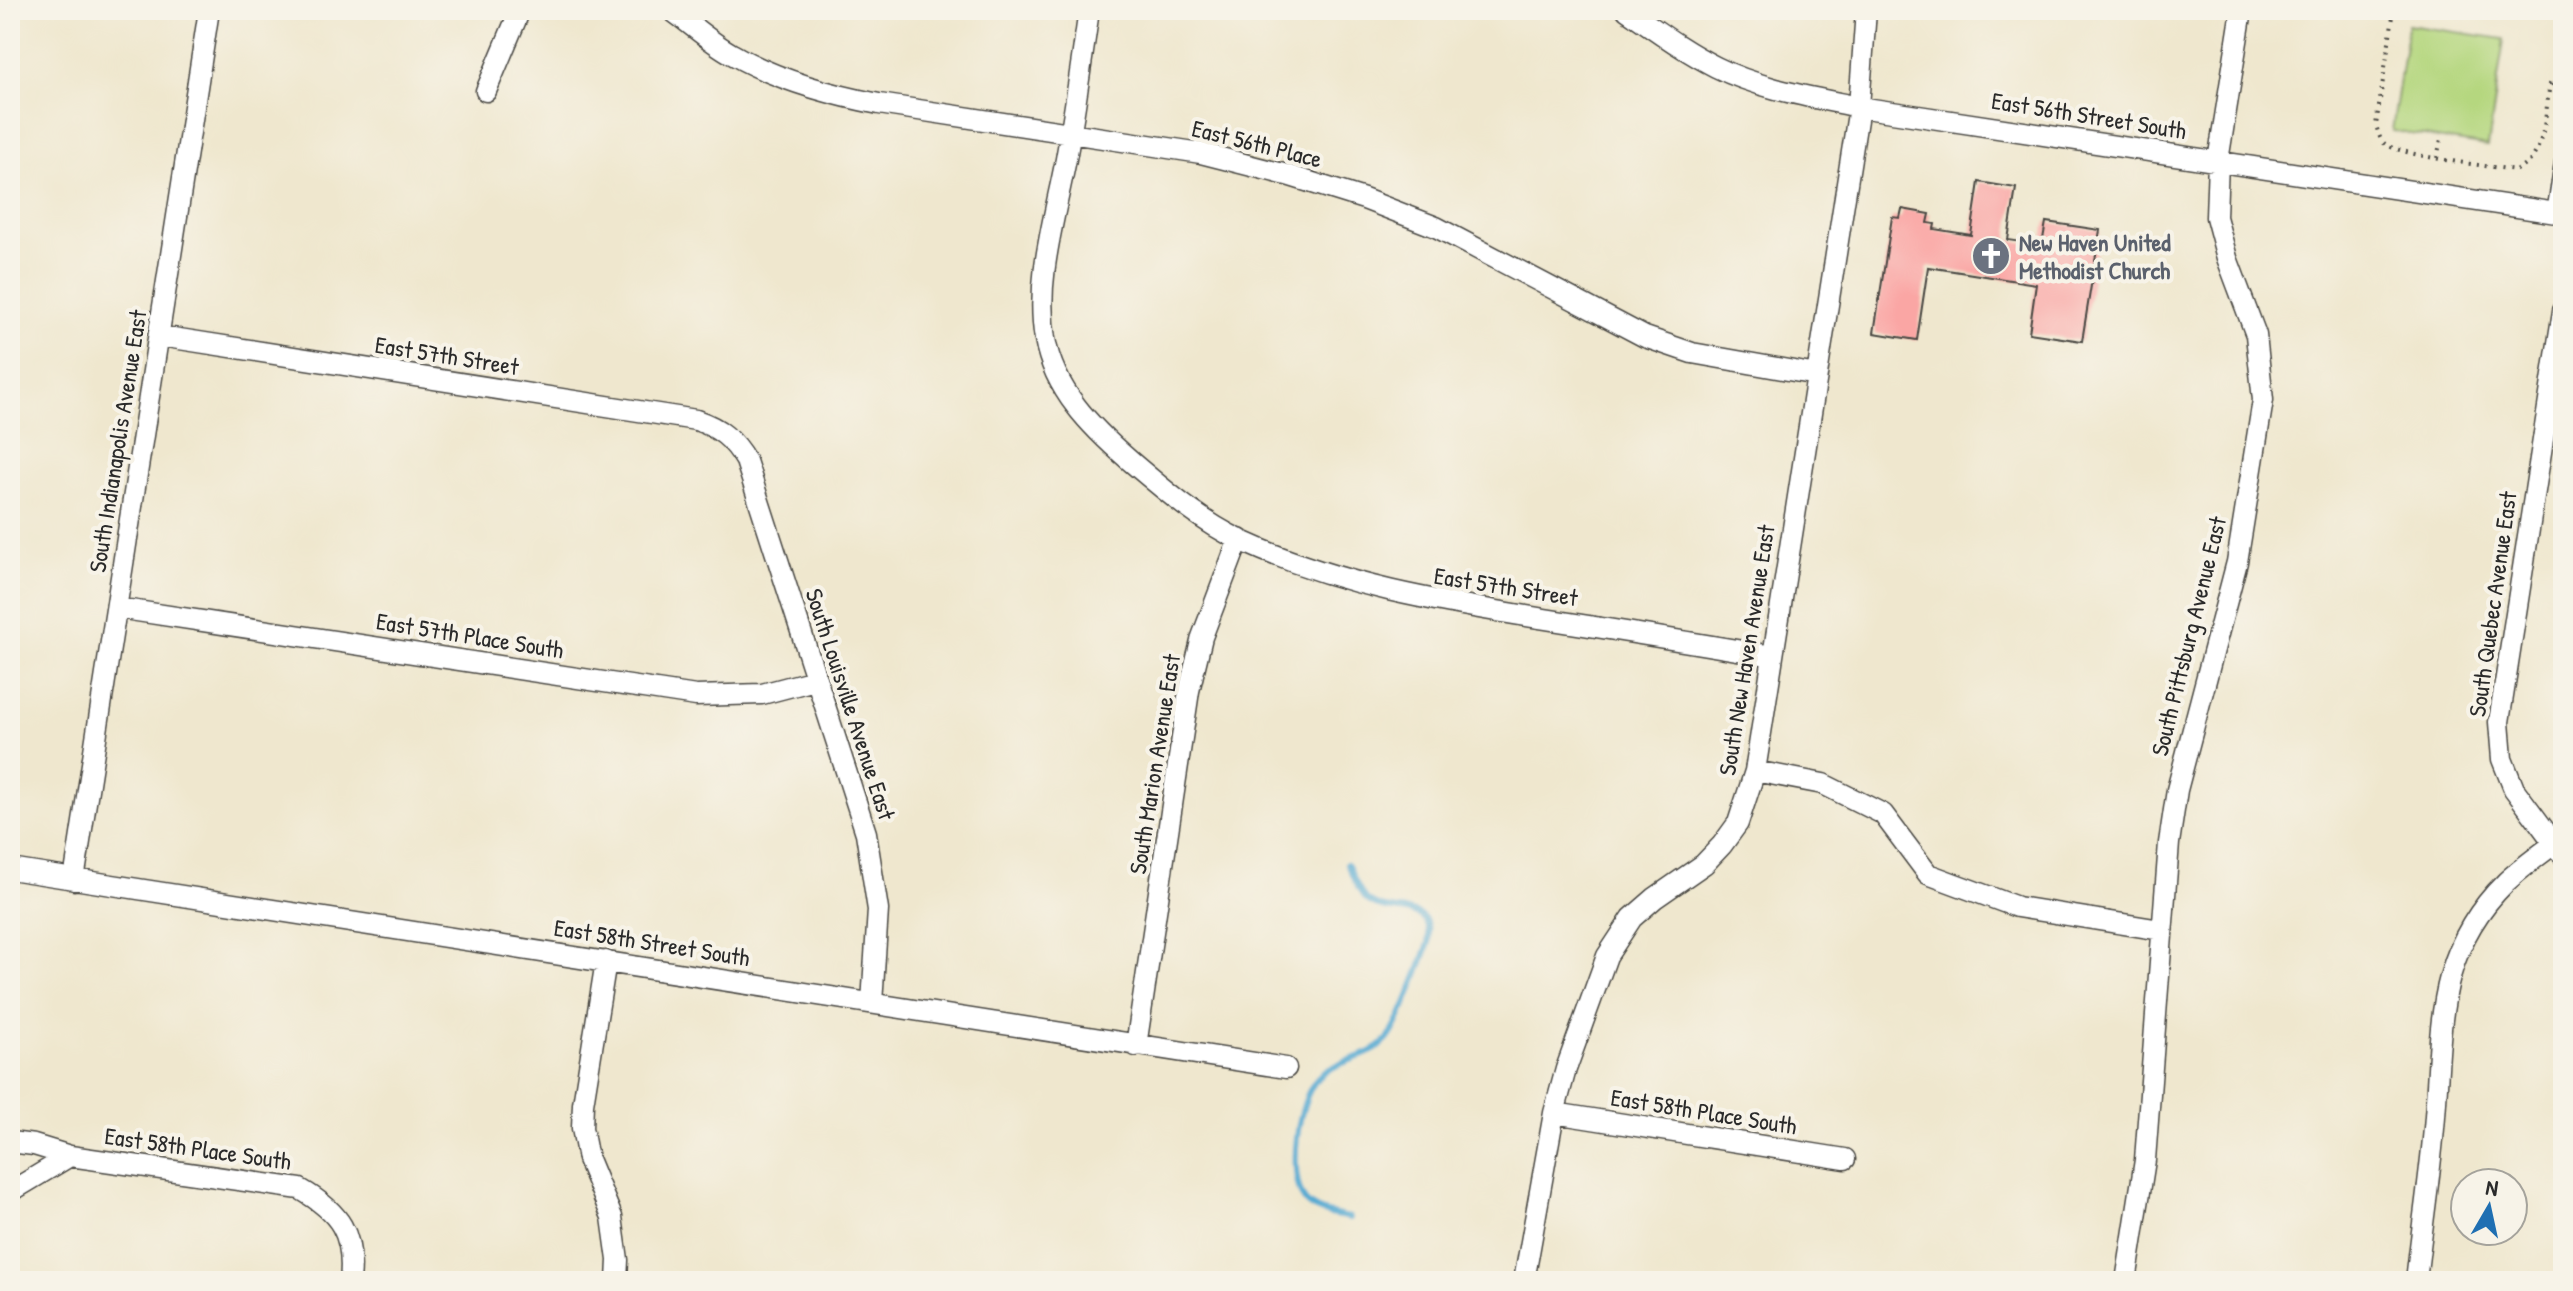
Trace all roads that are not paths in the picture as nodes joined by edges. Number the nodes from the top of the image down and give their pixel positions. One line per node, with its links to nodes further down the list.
1 (209, 10): 15 (street, South Indianapolis Avenue East)
2 (520, 10): 8 (street)
3 (671, 10): 10 (street, East 56th Place)
4 (1089, 10): 10 (street)
5 (1627, 10): 9 (street, East 56th Street South)
6 (1866, 10): 9 (street, South New Haven Avenue East)
7 (2242, 10): 12 (street, South Pittsburg Avenue East)
8 (486, 91)
9 (1859, 107): 12 (street, East 56th Street South); 16 (street, South New Haven Avenue East)
10 (1071, 132): 16 (street, East 56th Place); 18 (street)
11 (2563, 143): 13 (lane)
12 (2218, 161): 13 (street, East 56th Street South); 26 (street, South Pittsburg Avenue East)
13 (2557, 214)
14 (2563, 311): 23 (street, South Quebec Avenue East)
15 (160, 336): 17 (street, East 57th Street); 19 (street, South Indianapolis Avenue East)
16 (1817, 375): 20 (street, South New Haven Avenue East)
17 (724, 432): 21 (street, South Louisville Avenue East)
18 (1239, 539): 20 (street, East 57th Street); 29 (street, South Marion Avenue East)
19 (117, 608): 21 (street, East 57th Place South); 25 (street, South Indianapolis Avenue East)
20 (1772, 656): 22 (street, South New Haven Avenue East)
21 (815, 680): 28 (street, South Louisville Avenue East)
22 (1755, 771): 26 (street); 31 (street, South New Haven Avenue East)
23 (2558, 850): 40 (street, South Quebec Avenue East)
24 (10, 869): 25 (street, East 58th Street South)
25 (74, 880): 27 (street, East 58th Street South)
26 (2161, 930): 39 (street, South Pittsburg Avenue East)
27 (606, 961): 28 (street, East 58th Street South); 37 (street)
28 (872, 1003): 29 (street, East 58th Street South)
29 (1136, 1046): 30 (street, East 58th Street South)
30 (1286, 1068)
31 (1554, 1113): 34 (street, East 58th Place South); 38 (street, South New Haven Avenue East)
32 (10, 1142): 33 (street, East 58th Place South)
33 (70, 1156): 35 (street, East 58th Place South); 36 (street, East 58th Place South)
34 (1845, 1159)
35 (10, 1192)
36 (350, 1281)
37 (617, 1281)
38 (1524, 1281)
39 (2126, 1281)
40 (2416, 1281)

